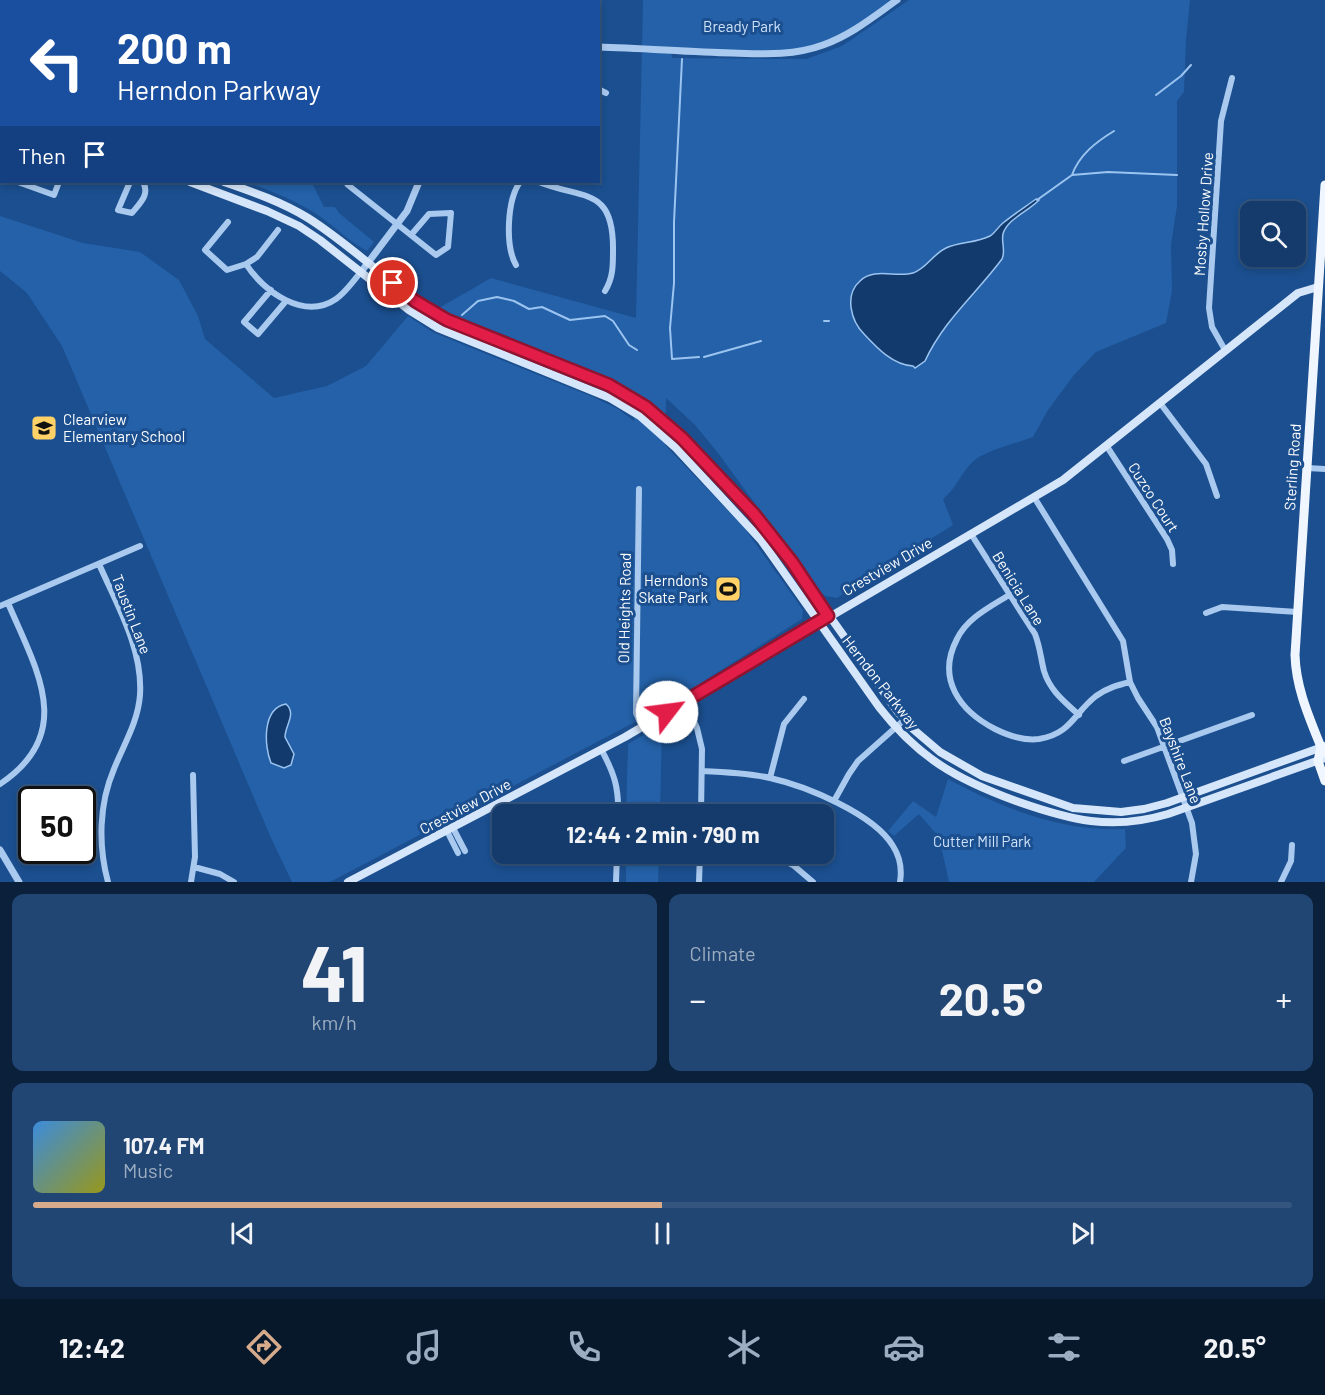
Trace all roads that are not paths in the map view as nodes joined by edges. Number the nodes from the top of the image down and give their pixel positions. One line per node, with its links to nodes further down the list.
1 (897, 0): 2 (street)
2 (600, 47)
3 (1232, 78): 29 (street, Mosby Hollow Drive)
4 (600, 90): 5 (street)
5 (606, 93)
6 (59, 183): 15 (street)
7 (130, 183): 8 (street)
8 (143, 183)
9 (193, 183): 24 (main road, Herndon Parkway)
10 (227, 183): 21 (main road, Herndon Parkway)
11 (347, 183): 18 (street)
12 (419, 183): 18 (street)
13 (519, 183): 23 (street)
14 (543, 183): 27 (street)
15 (29, 184)
16 (1325, 185): 25 (main road, Sterling Road)
17 (228, 222): 22 (street)
18 (398, 225): 20 (street); 21 (street)
19 (278, 230): 22 (street)
20 (411, 235): 20 (street)
21 (367, 263): 24 (street); 46 (main road, Herndon Parkway)
22 (246, 264): 26 (street)
23 (516, 265)
24 (361, 272): 28 (street); 47 (main road, Herndon Parkway)
25 (1318, 287): 29 (main road, Crestview Drive); 32 (main road, Sterling Road)
26 (271, 290): 28 (street); 28 (street)
27 (605, 291)
28 (286, 301)
29 (1225, 350): 30 (main road, Crestview Drive)
30 (1160, 403): 31 (main road, Crestview Drive); 35 (street)
31 (1106, 445): 36 (main road, Crestview Drive); 40 (street, Cuzco Court)
32 (1307, 468): 33 (street); 44 (main road, Sterling Road)
33 (1325, 469)
34 (639, 489): 54 (street, Old Heights Road)
35 (1217, 496)
36 (1034, 497): 37 (main road, Crestview Drive); 48 (street, Bayshire Lane)
37 (971, 534): 41 (street, Benicia Lane); 46 (main road, Crestview Drive)
38 (140, 546): 39 (street)
39 (99, 564): 42 (street); 80 (street, Taustin Lane)
40 (1173, 564)
41 (1009, 595): 51 (street, Benicia Lane); 51 (street)
42 (8, 603): 43 (street); 65 (street)
43 (0, 606)
44 (1298, 612): 45 (street); 57 (main road, Sterling Road)
45 (1206, 613)
46 (828, 616): 47 (main road, Crestview Drive); 53 (main road, Herndon Parkway)
47 (819, 622): 50 (main road, Crestview Drive); 55 (main road, Herndon Parkway)
48 (1130, 682): 51 (street); 56 (street, Bayshire Lane)
49 (804, 699): 63 (street)
50 (685, 701): 54 (main road, Crestview Drive); 61 (street)
51 (1079, 715)
52 (1252, 715): 56 (street)
53 (904, 720): 55 (street); 66 (main road, Herndon Parkway)
54 (642, 727): 58 (main road, Crestview Drive)
55 (896, 727): 67 (street); 70 (main road, Herndon Parkway)
56 (1164, 747): 60 (street); 66 (street, Bayshire Lane)
57 (1323, 748): 59 (main road, Sterling Road); 66 (main road, Herndon Parkway)
58 (601, 749): 68 (street); 71 (main road, Crestview Drive)
59 (1321, 760): 64 (main road, Sterling Road); 70 (main road, Herndon Parkway)
60 (1124, 761)
61 (702, 771): 63 (street); 69 (street)
62 (193, 775): 78 (street)
63 (770, 778): 67 (street)
64 (1325, 781)
65 (0, 784)
66 (1182, 797): 70 (street, Bayshire Lane)
67 (834, 801): 87 (street)
68 (618, 804)
69 (701, 804)
70 (1186, 808): 88 (street, Bayshire Lane)
71 (450, 829): 74 (street); 83 (main road, Crestview Drive)
72 (1292, 845): 89 (street)
73 (0, 850): 79 (street)
74 (461, 852)
75 (617, 864): 84 (street)
76 (700, 864): 85 (street)
77 (791, 864): 86 (street)
78 (194, 867): 81 (street); 82 (street)
79 (19, 882)
80 (108, 882)
81 (191, 882)
82 (234, 882)
83 (348, 882)
84 (616, 882)
85 (699, 882)
86 (813, 882)
87 (900, 882)
88 (1191, 882)
89 (1281, 882)

